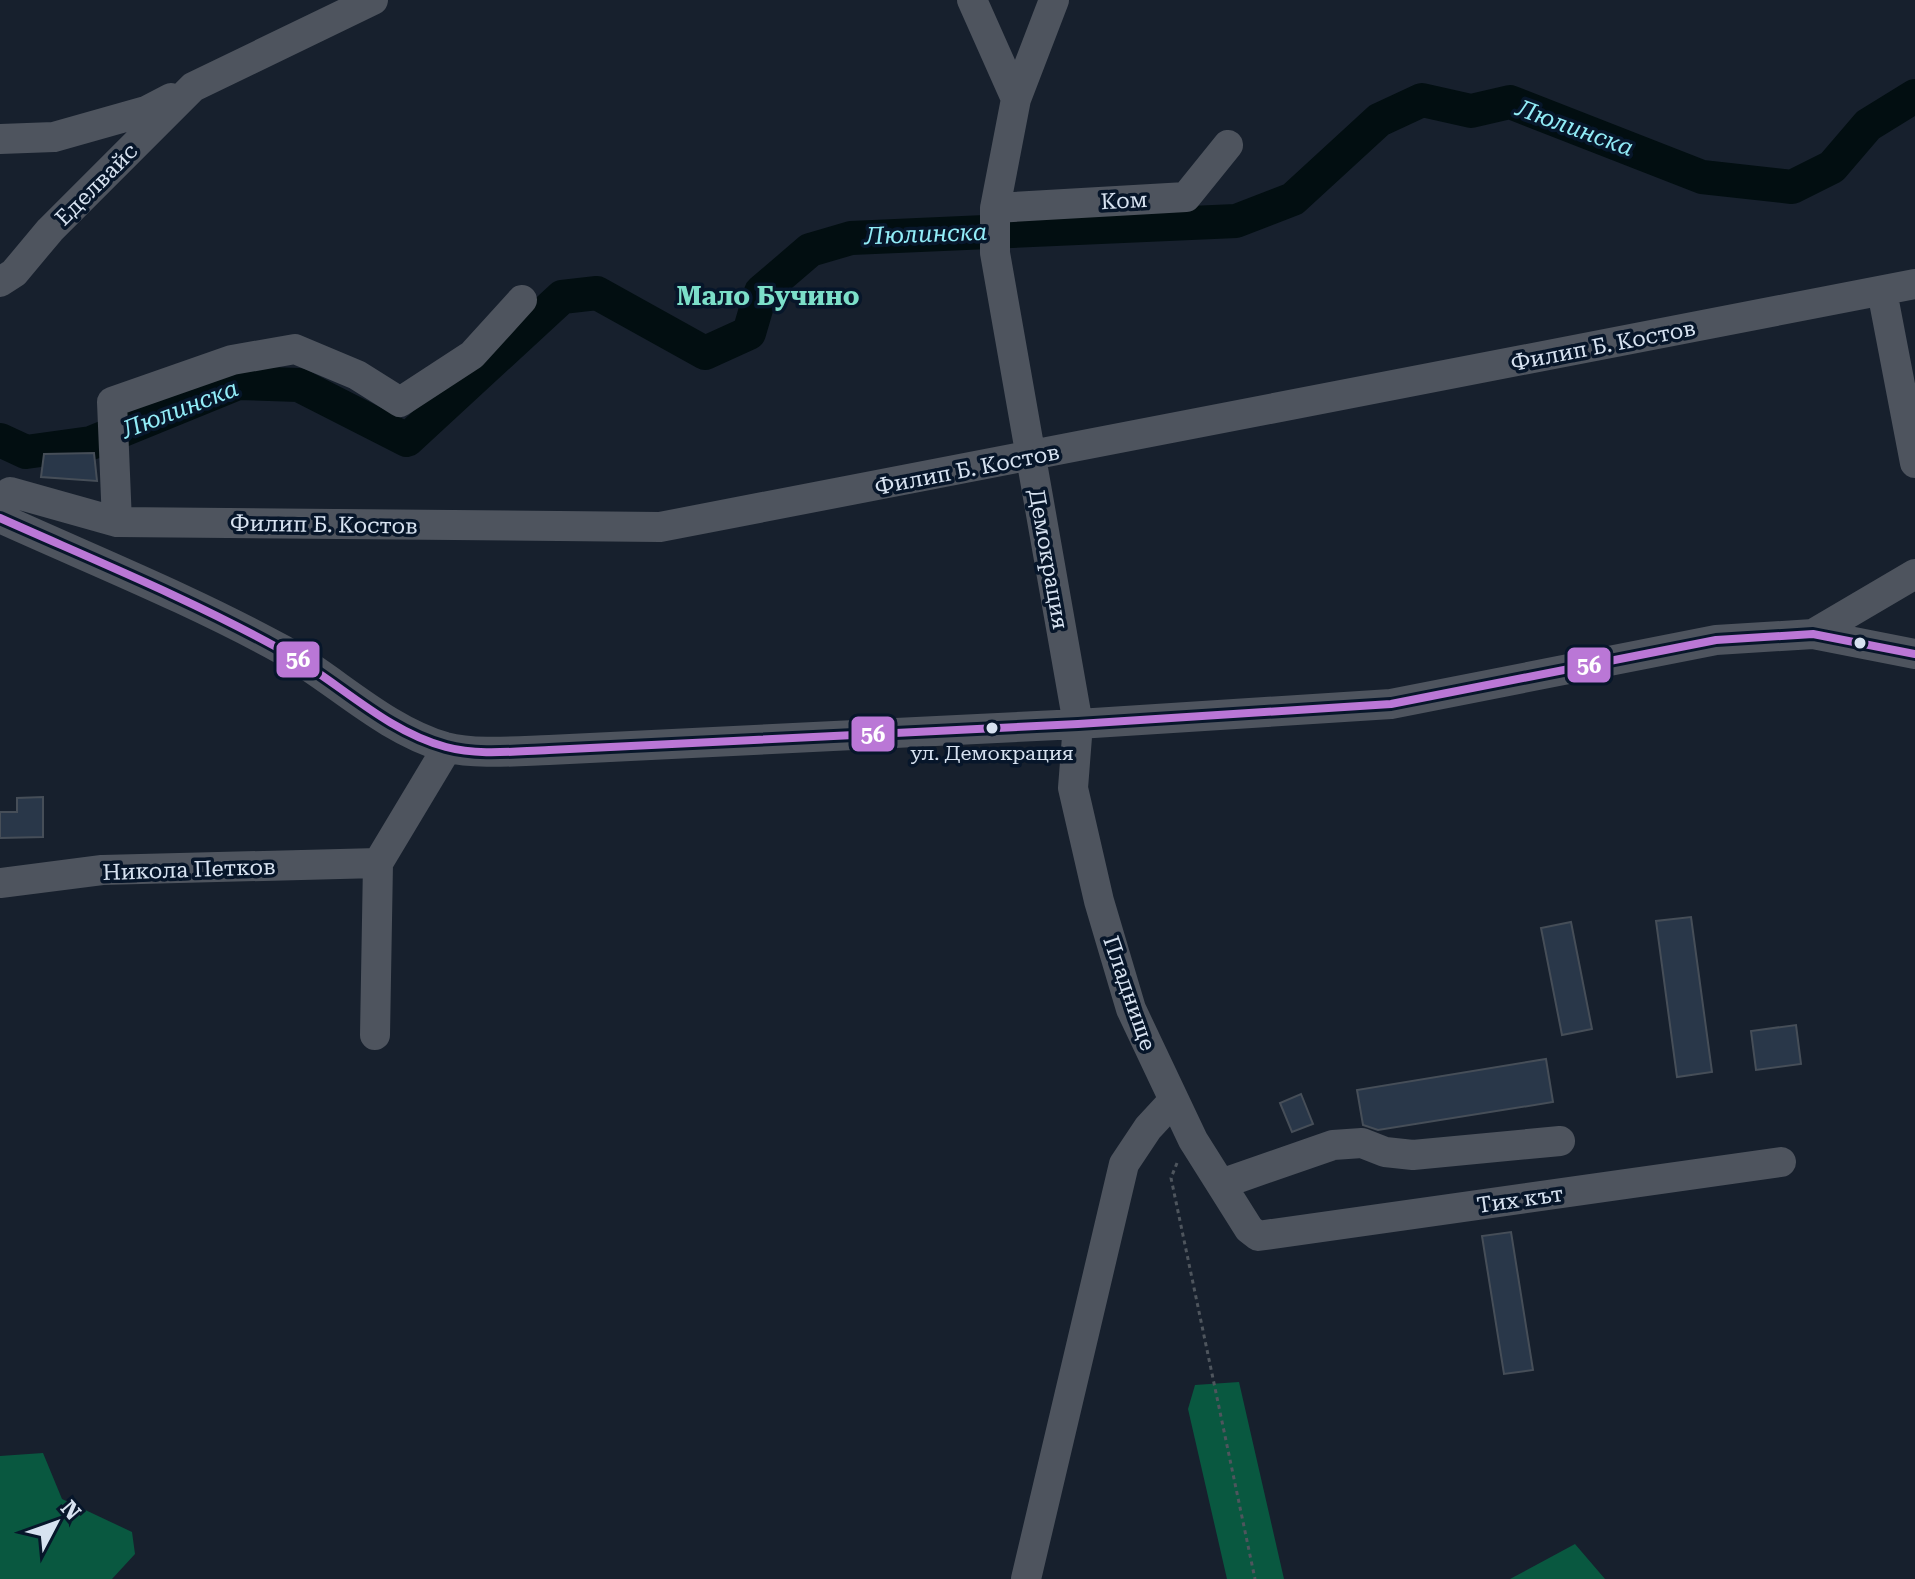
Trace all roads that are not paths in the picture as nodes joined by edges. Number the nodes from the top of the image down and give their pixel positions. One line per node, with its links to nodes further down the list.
1 (373, 0): 4 (street, Еделвайс)
2 (972, 0): 5 (street)
3 (1054, 0): 5 (street, Демокрация)
4 (193, 87): 6 (street, Еделвайс); 9 (street, Еделвайс)
5 (1016, 99): 8 (street, Демокрация)
6 (0, 139)
7 (1228, 145): 8 (street, Ком)
8 (995, 208): 13 (street, Демокрация)
9 (0, 282)
10 (1915, 284): 11 (street, Филип Б. Костов)
11 (1882, 291): 13 (street, Филип Б. Костов); 14 (street)
12 (522, 300): 16 (street)
13 (1031, 457): 16 (street, Филип Б. Костов); 20 (street, Демокрация)
14 (1915, 463)
15 (3, 502): 16 (street, Филип Б. Костов); 21 (street)
16 (117, 522)
17 (1915, 574): 18 (street)
18 (1813, 634): 19 (street); 20 (street)
19 (1915, 654)
20 (1078, 724): 21 (street); 25 (street, Пладнище)
21 (447, 748): 22 (street)
22 (378, 863): 23 (street, Никола Петков); 24 (street)
23 (0, 883)
24 (375, 1035)
25 (1173, 1101): 28 (street, Пладнище); 30 (street)
26 (1560, 1141): 28 (street)
27 (1781, 1162): 29 (street, Тих кът)
28 (1221, 1184): 29 (street, Пладнище)
29 (1258, 1236)
30 (1026, 1579)

